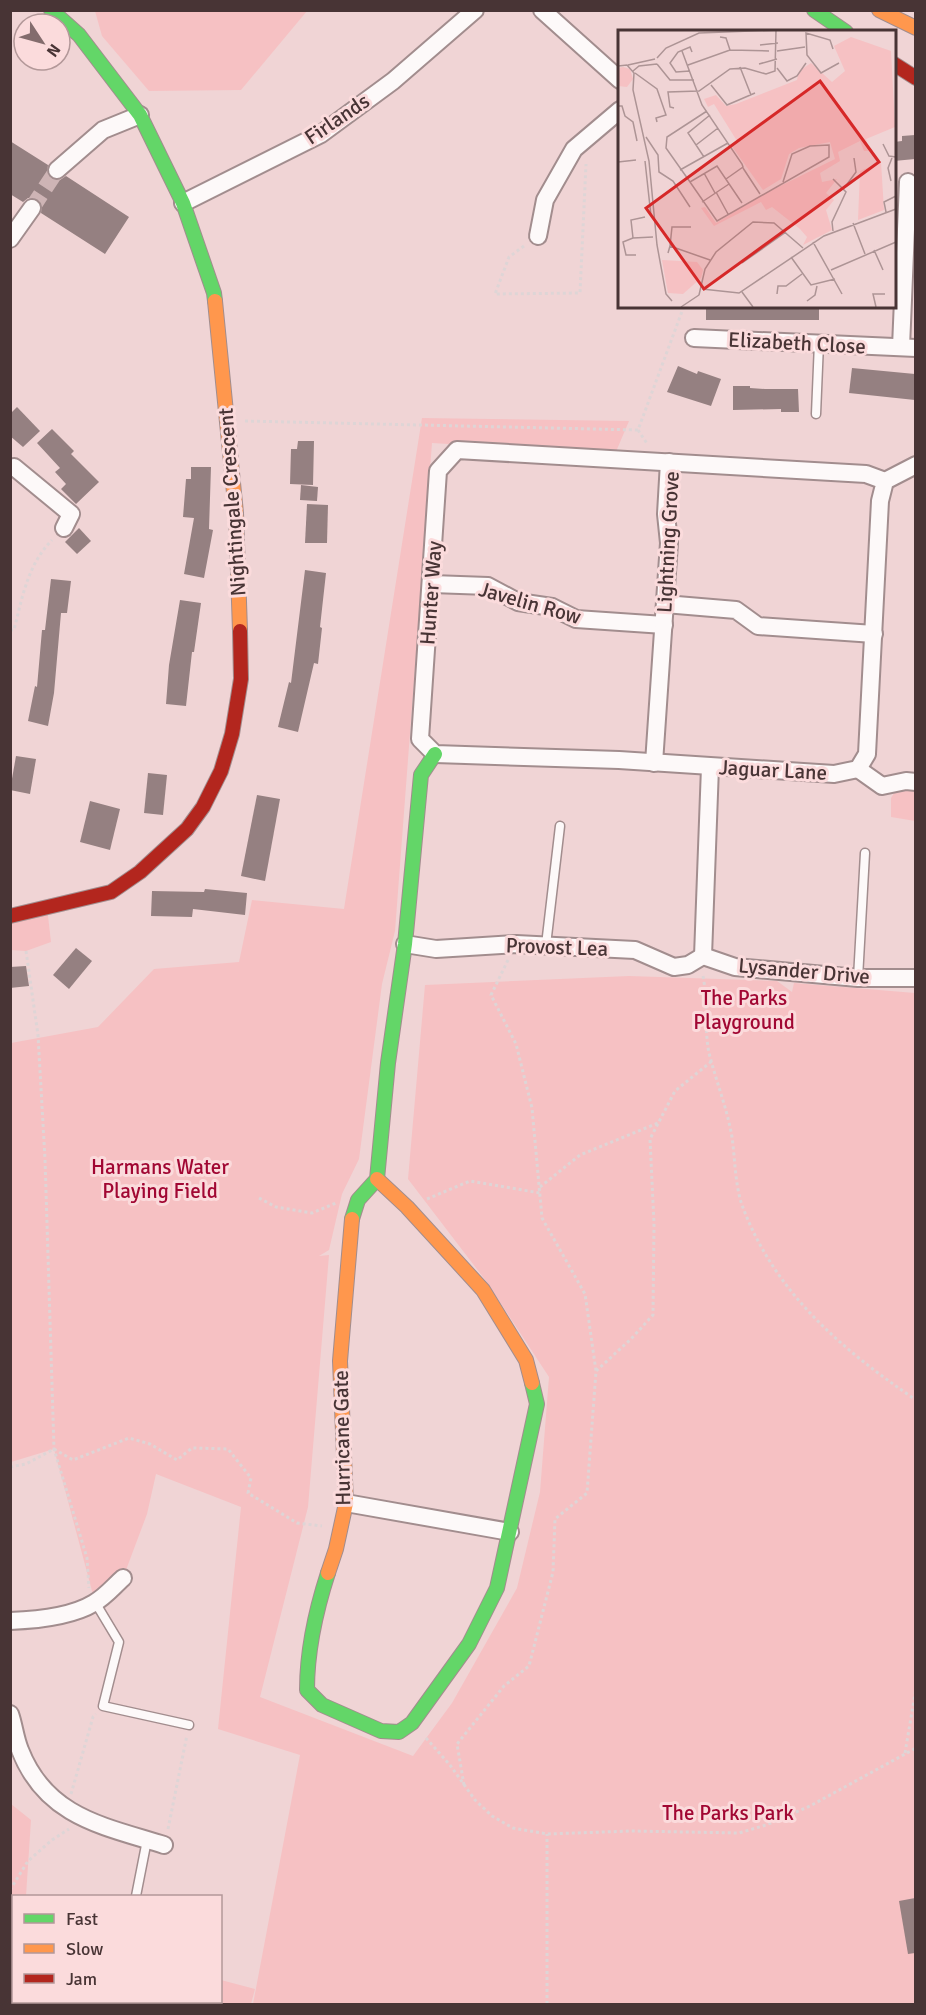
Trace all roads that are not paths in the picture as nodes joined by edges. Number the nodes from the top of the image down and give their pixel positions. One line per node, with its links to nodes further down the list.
1 (51, 10): 14 (main road, Nightingale Crescent)
2 (475, 10): 17 (street, Firlands)
3 (542, 10): 11 (street)
4 (814, 10): 8 (main road)
5 (862, 10): 9 (main road)
6 (879, 10): 7 (main road)
7 (915, 28)
8 (843, 30)
9 (892, 30)
10 (896, 65): 12 (main road)
11 (618, 78)
12 (915, 78)
13 (618, 112): 19 (street)
14 (140, 115): 15 (street); 17 (main road, Nightingale Crescent)
15 (57, 171)
16 (908, 182): 23 (street, Elizabeth Close)
17 (183, 203): 41 (main road, Nightingale Crescent)
18 (32, 208): 20 (street)
19 (538, 236)
20 (10, 239)
21 (694, 338): 22 (street, Elizabeth Close)
22 (819, 343): 23 (street, Elizabeth Close); 24 (lane)
23 (908, 348)
24 (816, 414)
25 (669, 462): 28 (street, Lightning Grove); 30 (street, Hunter Way); 31 (street, Lightning Grove)
26 (915, 465): 28 (street)
27 (10, 468): 29 (street)
28 (885, 482): 33 (street, Jaguar Lane)
29 (64, 528)
30 (432, 584): 32 (street, Javelin Row); 34 (street, Hunter Way)
31 (665, 604): 32 (street, Lightning Grove); 33 (street)
32 (664, 626): 35 (street, Lightning Grove)
33 (874, 634): 37 (street, Jaguar Lane)
34 (435, 754): 35 (street, Jaguar Lane); 42 (main road)
35 (654, 763): 36 (street, Jaguar Lane)
36 (710, 767): 37 (street, Jaguar Lane); 44 (street)
37 (858, 769): 38 (street)
38 (915, 782)
39 (560, 826): 43 (lane)
40 (865, 853): 45 (lane)
41 (10, 916)
42 (405, 944): 43 (street, Provost Lea); 47 (main road)
43 (546, 945): 44 (street, Provost Lea)
44 (703, 956): 45 (street, Lysander Drive)
45 (858, 978): 46 (street, Lysander Drive)
46 (915, 978)
47 (377, 1179): 48 (main road, Hurricane Gate); 49 (main road)
48 (346, 1503): 49 (street); 49 (main road, Hurricane Gate)
49 (510, 1532)
50 (123, 1578): 51 (street)
51 (92, 1604): 52 (street); 54 (lane)
52 (10, 1621)
53 (10, 1714): 55 (street)
54 (189, 1725)
55 (147, 1840): 56 (street); 57 (lane)
56 (164, 1845)
57 (136, 1895)

